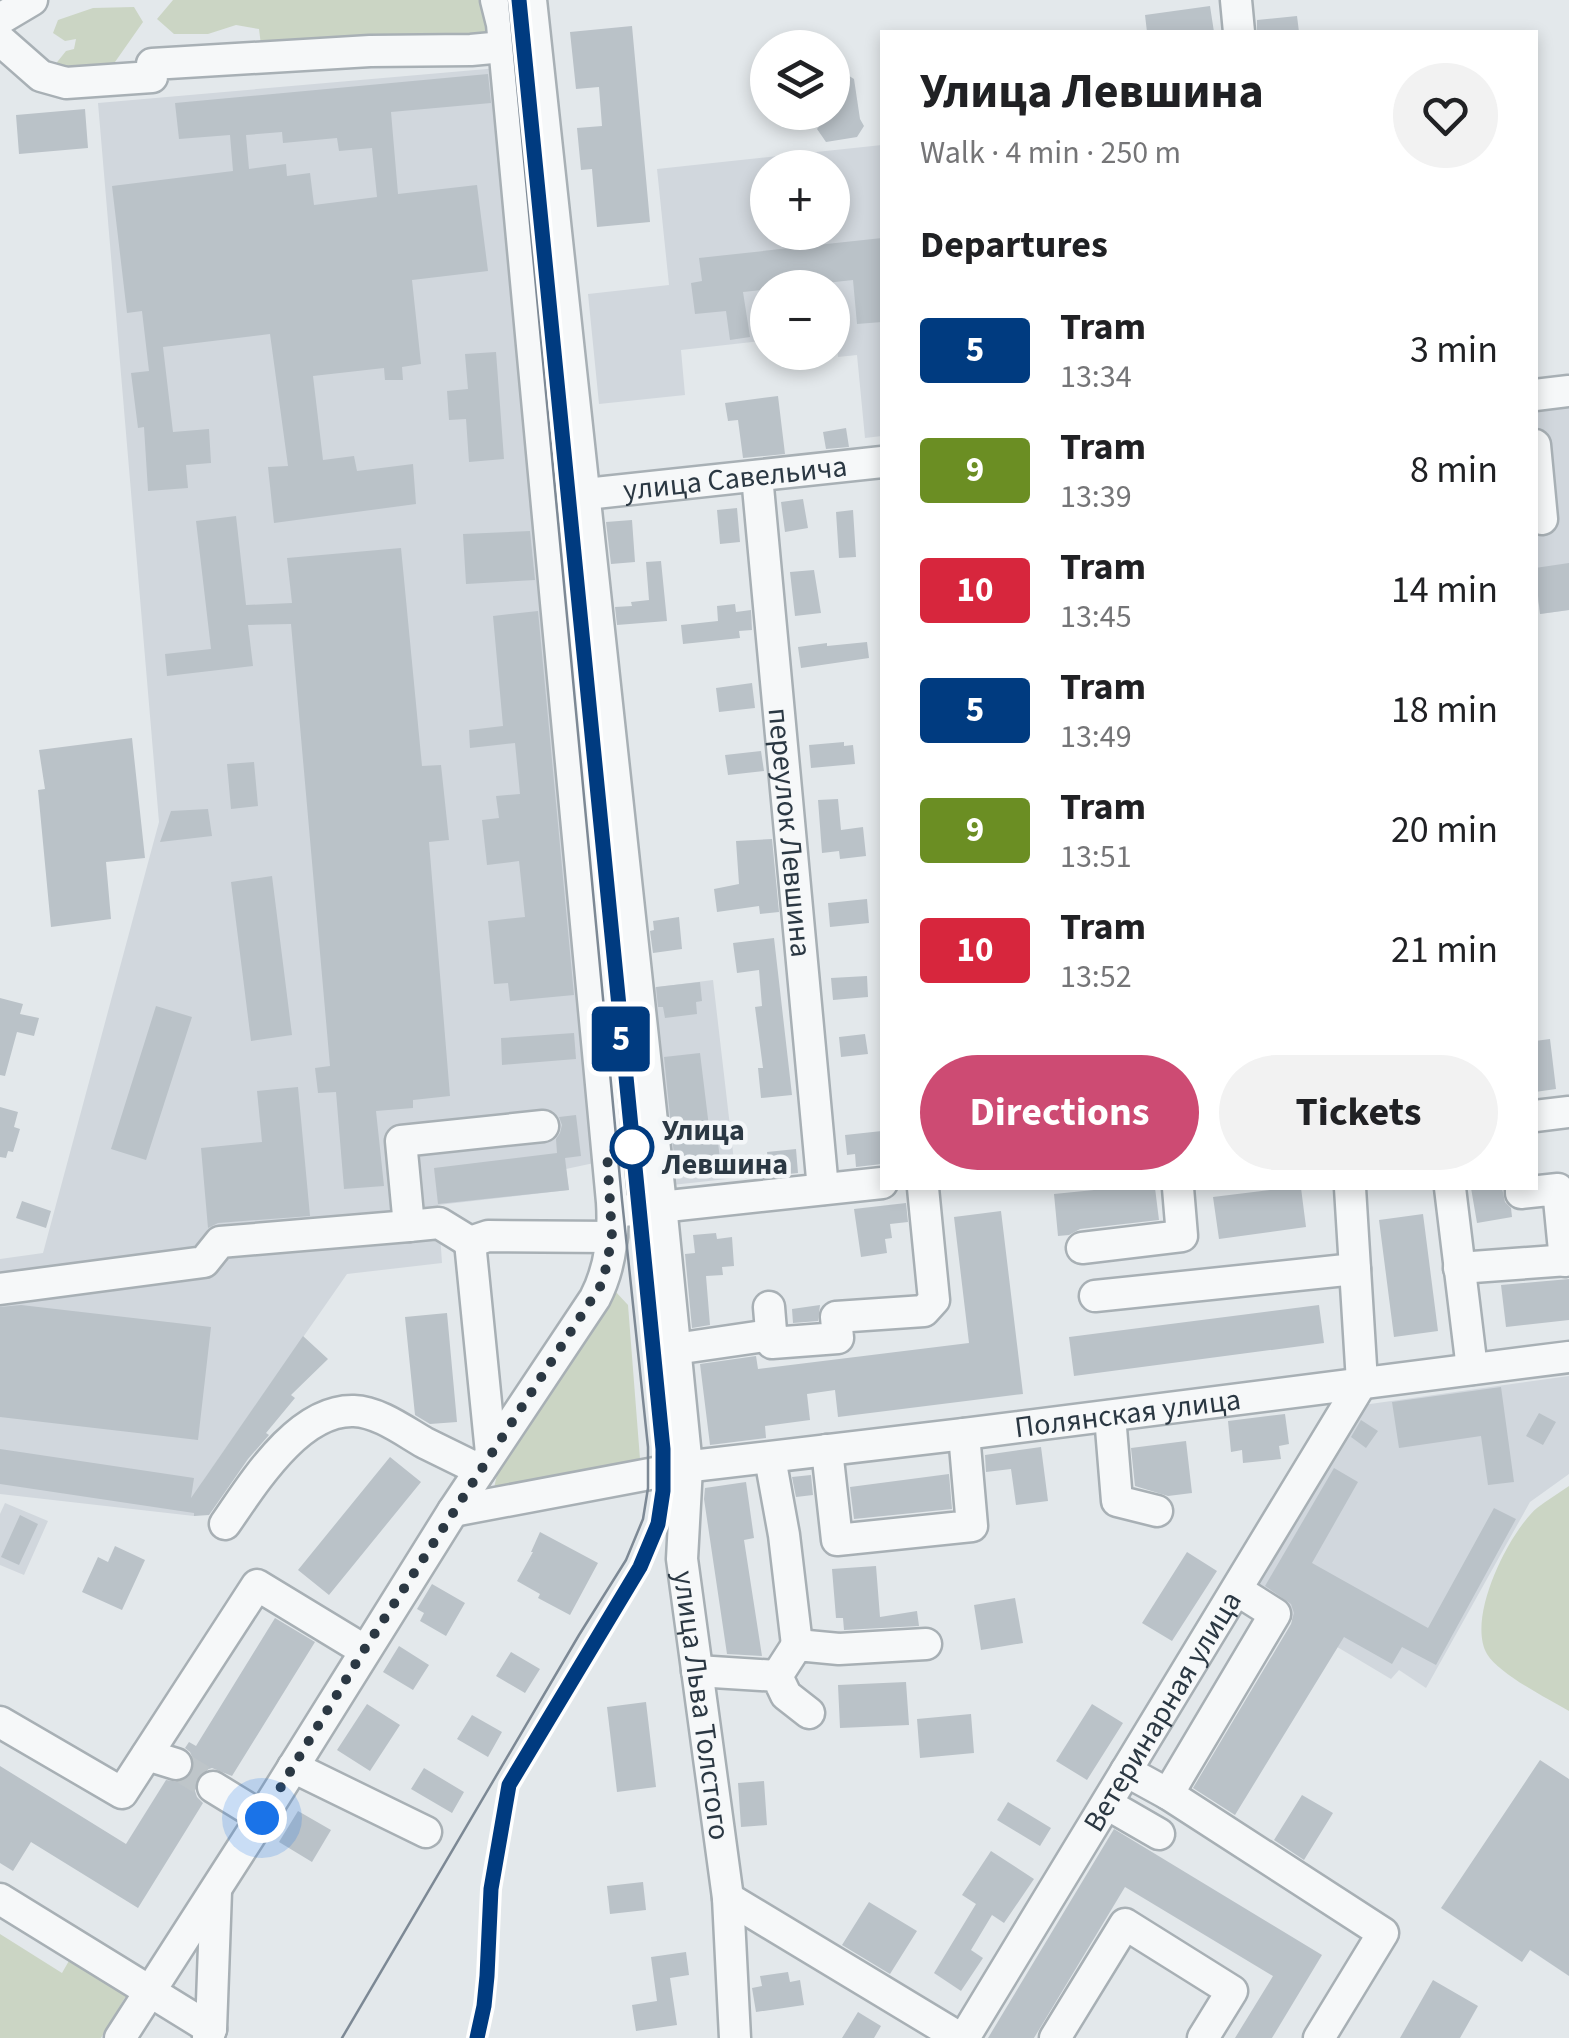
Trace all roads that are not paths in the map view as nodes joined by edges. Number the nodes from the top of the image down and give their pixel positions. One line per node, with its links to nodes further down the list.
1 (32, 0): 5 (street)
2 (496, 0): 8 (street)
3 (532, 0): 14 (street, улица Льва Толстого)
4 (1236, 0): 6 (street)
5 (0, 19)
6 (1239, 30)
7 (0, 40): 8 (street)
8 (503, 47): 27 (street)
9 (1569, 391): 10 (street)
10 (1538, 394)
11 (880, 462): 12 (street, улица Савельича)
12 (757, 476): 14 (street, улица Савельича); 20 (street, переулок Левшина)
13 (1538, 477): 15 (street)
14 (586, 494): 26 (street, улица Льва Толстого)
15 (1542, 519)
16 (1569, 1112): 17 (street)
17 (1538, 1116)
18 (543, 1126): 28 (street)
19 (880, 1183): 20 (street)
20 (823, 1189): 26 (street)
21 (923, 1190): 36 (street)
22 (1178, 1190): 30 (street)
23 (1350, 1190): 33 (street)
24 (1450, 1190): 32 (street)
25 (1521, 1190): 31 (street)
26 (662, 1206): 27 (street); 36 (street, улица Льва Толстого)
27 (612, 1224): 29 (street); 44 (street)
28 (410, 1226): 29 (street); 34 (street)
29 (470, 1242): 44 (street)
30 (1082, 1248)
31 (1567, 1260): 32 (street)
32 (1460, 1268): 38 (street)
33 (1355, 1269): 35 (street); 39 (street)
34 (0, 1289)
35 (1095, 1296)
36 (675, 1350): 45 (street, улица Льва Толстого)
37 (1569, 1357): 38 (street, Полянская улица)
38 (1472, 1369): 39 (street, Полянская улица)
39 (1362, 1382): 40 (street, Полянская улица); 49 (street, Ветеринарная улица)
40 (1110, 1416): 41 (street, Полянская улица); 47 (street)
41 (964, 1434): 42 (street, Полянская улица); 42 (street)
42 (827, 1450): 43 (street, Полянская улица)
43 (770, 1458): 45 (street, Полянская улица); 51 (street)
44 (486, 1462): 46 (street); 48 (street)
45 (687, 1467): 46 (street, Полянская улица); 53 (street, улица Льва Толстого)
46 (453, 1511): 52 (street)
47 (1157, 1511)
48 (224, 1524)
49 (1237, 1590): 54 (street, Ветеринарная улица); 56 (street)
50 (926, 1644): 51 (street)
51 (798, 1645): 55 (street)
52 (364, 1650): 58 (street); 59 (street)
53 (697, 1672): 55 (street); 68 (street, улица Льва Толстого)
54 (1185, 1674): 56 (street); 60 (street, Ветеринарная улица)
55 (778, 1676): 57 (street)
56 (1225, 1698): 62 (street)
57 (809, 1713)
58 (0, 1722)
59 (293, 1767): 64 (street); 65 (street)
60 (1126, 1771): 62 (street); 63 (street, Ветеринарная улица)
61 (213, 1788): 64 (street)
62 (1168, 1794): 77 (street)
63 (1106, 1804): 66 (street); 74 (street, Ветеринарная улица)
64 (262, 1818): 67 (street)
65 (426, 1832)
66 (1159, 1834)
67 (216, 1888): 70 (street); 71 (street)
68 (728, 1898): 73 (street, улица Льва Толстого); 74 (street)
69 (0, 1899): 70 (street)
70 (151, 1990): 71 (street); 72 (street)
71 (210, 2034)
72 (120, 2038)
73 (736, 2038)
74 (962, 2038)
75 (1055, 2038): 76 (street)
76 (1203, 2038)
77 (1318, 2038)

